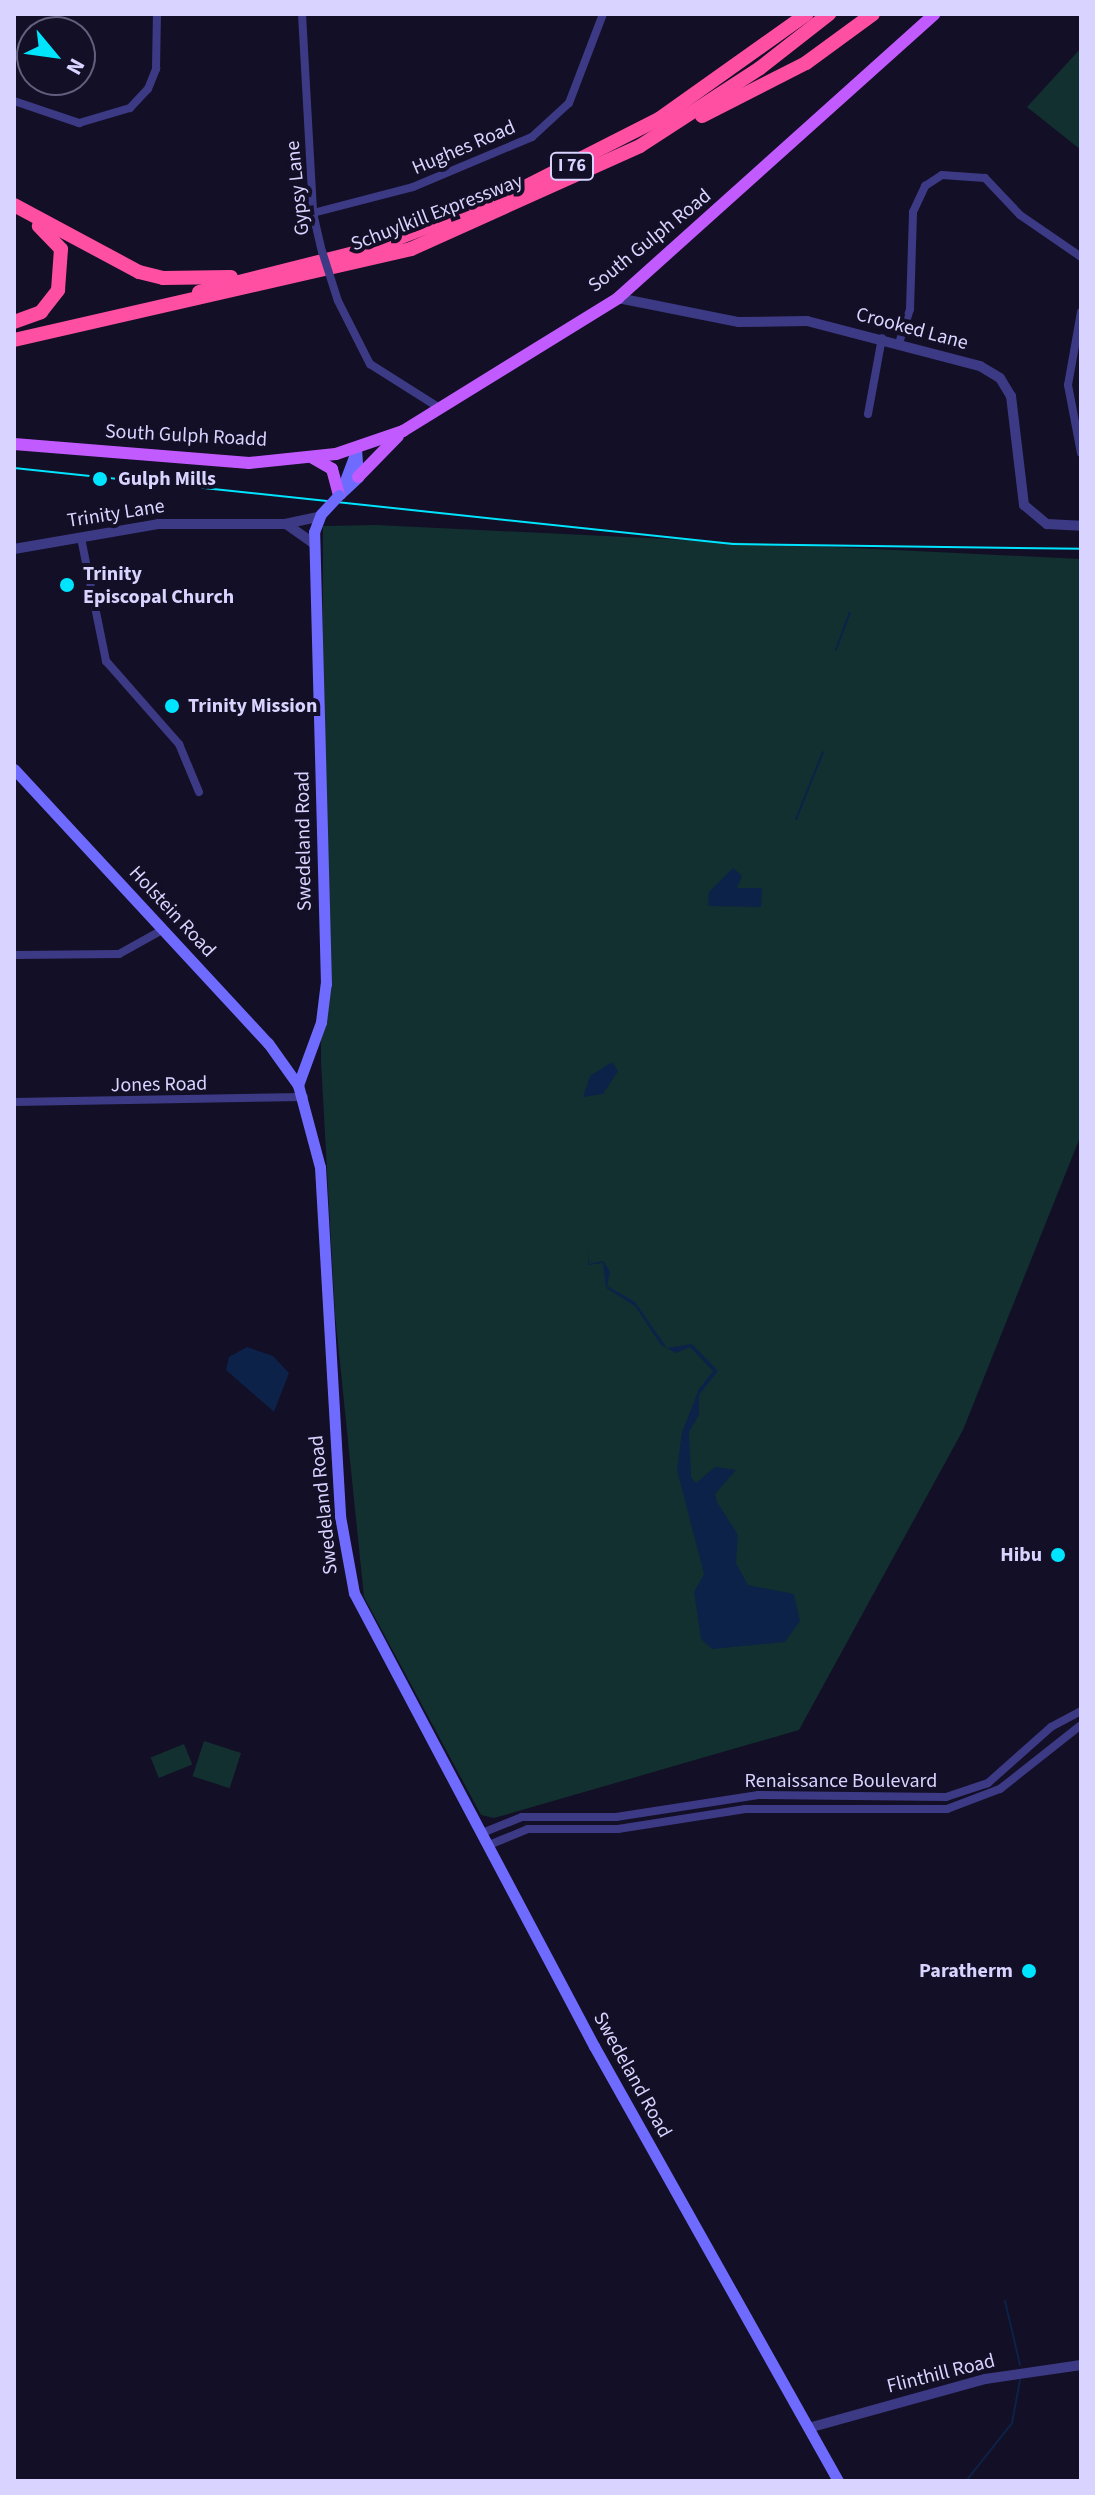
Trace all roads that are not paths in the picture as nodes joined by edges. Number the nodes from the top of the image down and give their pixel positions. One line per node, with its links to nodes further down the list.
1 (157, 14): 8 (street)
2 (302, 14): 12 (street, Gypsy Lane)
3 (603, 14): 12 (street, Hughes Road)
4 (807, 14): 14 (highway, Schuylkill Expressway / I 76)
5 (829, 14): 9 (highway, Schuylkill Expressway / I 76)
6 (873, 14): 9 (highway)
7 (934, 14): 15 (main road, South Gulph Road)
8 (14, 101)
9 (664, 132): 20 (highway, Schuylkill Expressway / I 76)
10 (14, 205): 14 (highway)
11 (14, 213): 17 (highway)
12 (313, 213): 22 (street, Gypsy Lane, bridge)
13 (1081, 257): 21 (street)
14 (310, 265): 18 (highway, Schuylkill Expressway / I 76)
15 (618, 298): 19 (street, Crooked Lane); 22 (main road, South Gulph Road)
16 (1081, 312): 27 (street)
17 (14, 322)
18 (14, 331)
19 (882, 338): 21 (street, Crooked Lane); 23 (street)
20 (14, 340)
21 (900, 340): 33 (street, Crooked Lane)
22 (438, 407): 24 (main road, South Gulph Road)
23 (868, 414)
24 (403, 431): 26 (main road, South Gulph Road); 29 (main road)
25 (14, 444): 28 (main road, South Gulph Roadd)
26 (356, 450): 28 (main road, South Gulph Roadd); 29 (main road); 30 (main road)
27 (1081, 453)
28 (313, 458): 30 (main road)
29 (358, 477): 30 (main road)
30 (340, 495): 31 (main road, bridge)
31 (320, 516): 32 (street, Trinity Lane); 35 (main road, Swedeland Road)
32 (285, 524): 34 (street, Trinity Lane); 35 (street)
33 (1081, 526)
34 (81, 538): 36 (street, Trinity Lane); 38 (street)
35 (315, 544): 41 (main road, Swedeland Road)
36 (14, 549)
37 (14, 769): 39 (main road, Holstein Road)
38 (199, 792)
39 (164, 929): 40 (street); 41 (main road, Holstein Road)
40 (14, 955)
41 (298, 1085): 42 (main road, Swedeland Road)
42 (304, 1097): 43 (street, Jones Road); 46 (main road, Swedeland Road)
43 (14, 1102)
44 (1081, 1711): 46 (street, Renaissance Boulevard)
45 (1081, 1725): 47 (street, Renaissance Boulevard)
46 (482, 1833): 47 (main road, Swedeland Road)
47 (489, 1845): 49 (main road, Swedeland Road)
48 (1081, 2365): 49 (street, Flinthill Road)
49 (812, 2427): 50 (main road, Swedeland Road)
50 (838, 2481)

